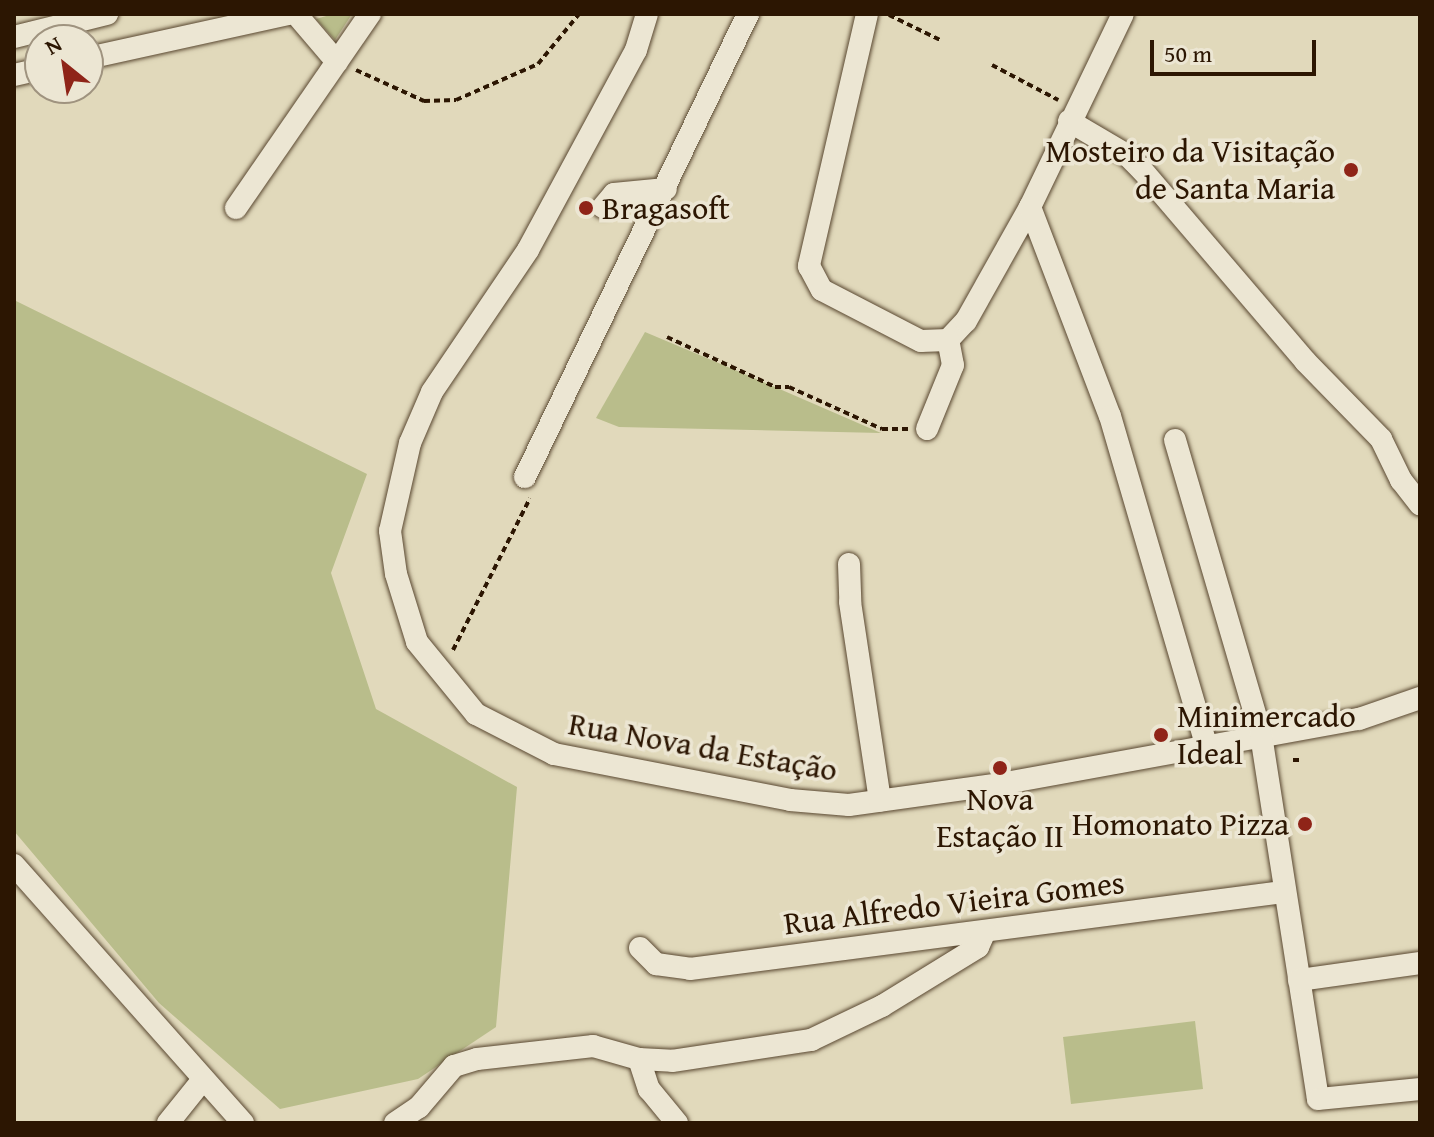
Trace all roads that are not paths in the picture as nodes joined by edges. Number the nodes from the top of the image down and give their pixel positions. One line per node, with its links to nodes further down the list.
1 (107, 14): 9 (street)
2 (288, 14): 10 (street)
3 (296, 14): 11 (street)
4 (370, 14): 11 (street)
5 (647, 14): 26 (street, Rua Nova da Estação)
6 (748, 14): 13 (street)
7 (867, 14): 17 (street)
8 (1123, 14): 12 (street)
9 (82, 24)
10 (104, 54)
11 (337, 62): 16 (street)
12 (1064, 111): 15 (street); 21 (street)
13 (666, 189): 14 (street); 20 (street)
14 (603, 207)
15 (1030, 207): 17 (street); 25 (street)
16 (236, 208)
17 (948, 340): 18 (street)
18 (927, 429)
19 (1175, 440): 24 (street)
20 (525, 477)
21 (1420, 504)
22 (849, 564): 26 (street)
23 (1420, 698): 24 (street, Rua Nova da Estação)
24 (1261, 735): 25 (street, Rua Nova da Estação); 28 (street)
25 (1206, 744): 26 (street, Rua Nova da Estação)
26 (880, 801)
27 (14, 865): 34 (street)
28 (1283, 892): 29 (street, Rua Alfredo Vieira Gomes); 32 (street)
29 (985, 931): 30 (street, Rua Alfredo Vieira Gomes); 33 (street)
30 (640, 948)
31 (1420, 963): 32 (street)
32 (1299, 980): 35 (street)
33 (639, 1059): 38 (street); 39 (street)
34 (201, 1082): 36 (street); 37 (street)
35 (1420, 1089)
36 (168, 1123)
37 (243, 1123)
38 (395, 1123)
39 (677, 1123)

